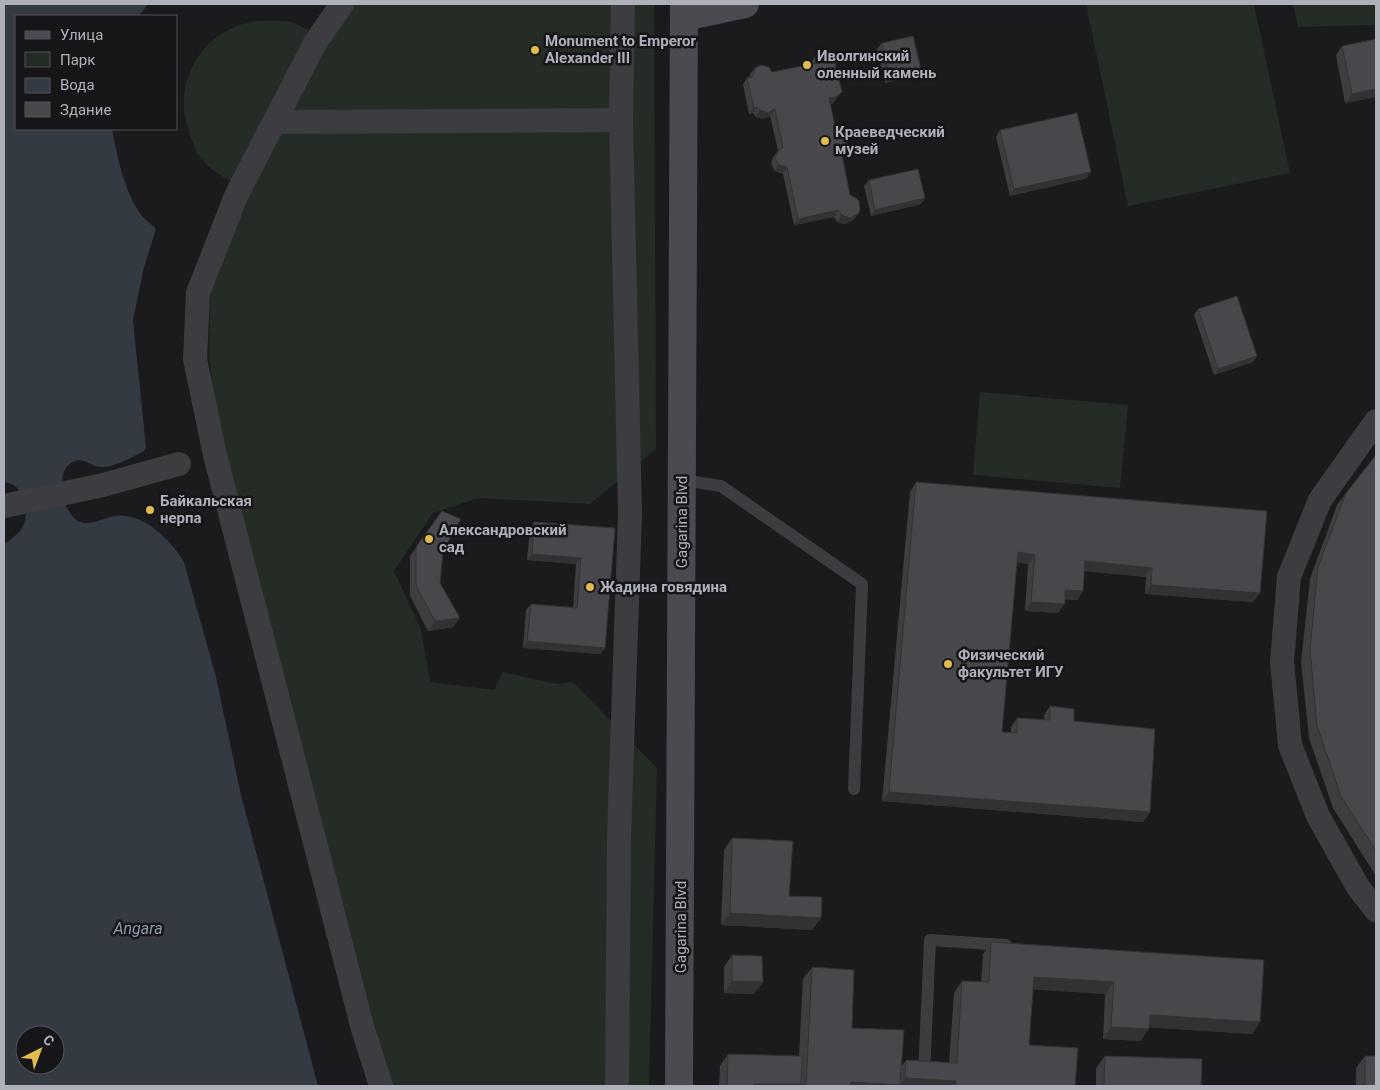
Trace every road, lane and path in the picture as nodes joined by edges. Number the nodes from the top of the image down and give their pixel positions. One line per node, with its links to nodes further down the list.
1 (342, 4): 6 (street)
2 (622, 4): 5 (street)
3 (745, 4): 4 (street)
4 (684, 10): 9 (street, Gagarina Blvd)
5 (621, 120): 6 (street); 16 (street)
6 (275, 122): 15 (street)
7 (1376, 421): 12 (street)
8 (180, 464): 10 (street)
9 (682, 480): 11 (lane); 17 (street, Gagarina Blvd)
10 (5, 506)
11 (854, 789)
12 (1376, 910)
13 (1017, 946): 14 (lane)
14 (924, 1074)
15 (381, 1086)
16 (617, 1086)
17 (679, 1086)

